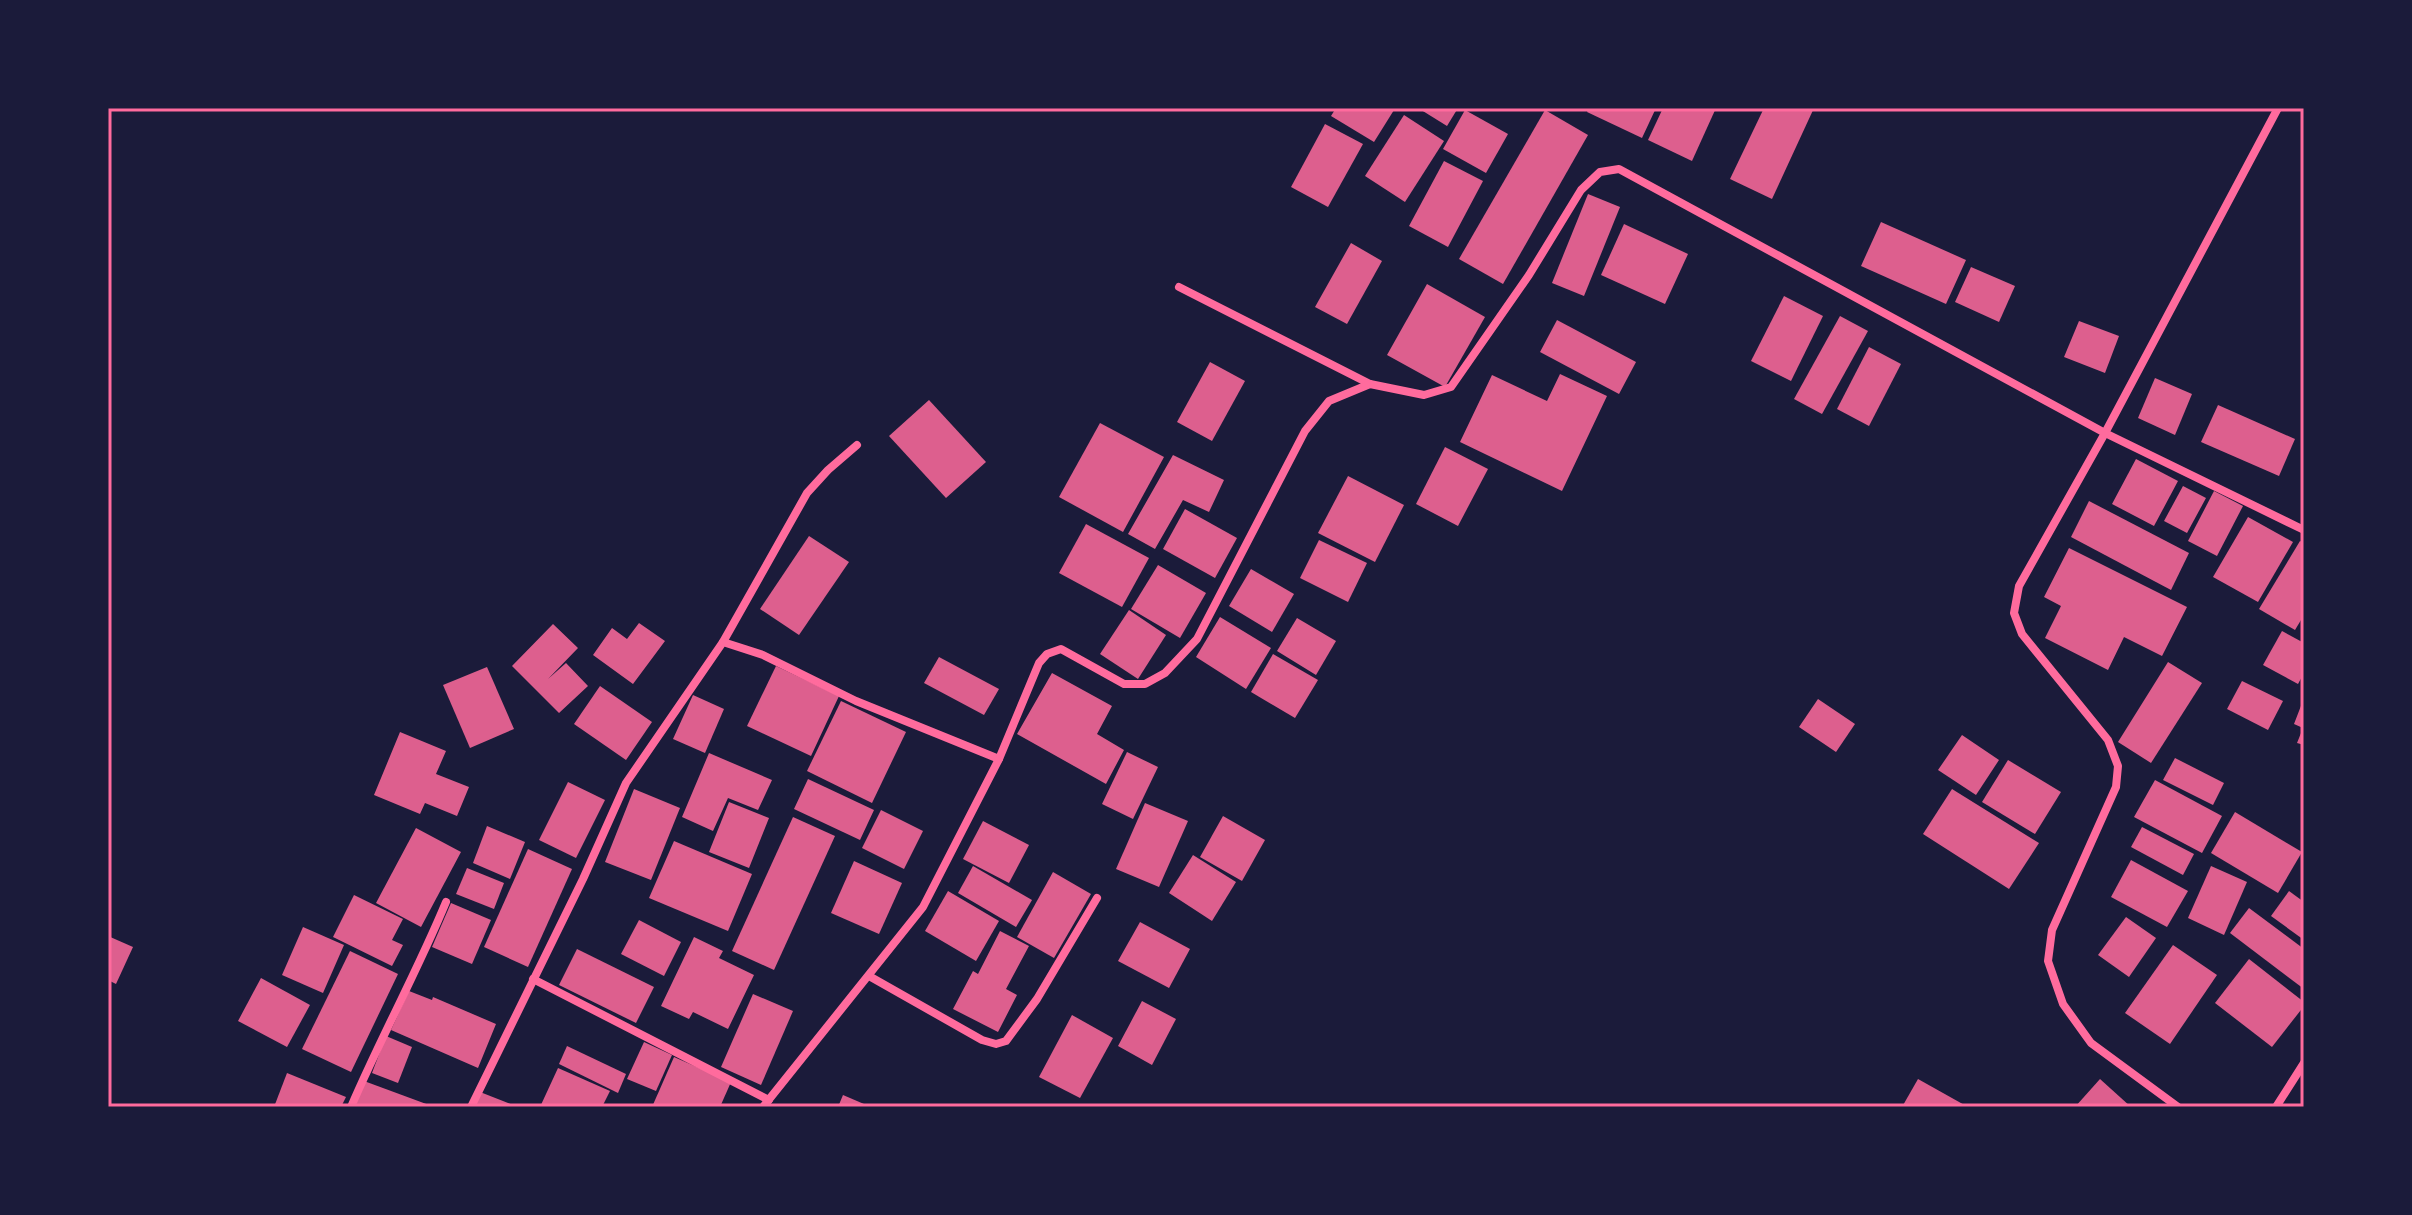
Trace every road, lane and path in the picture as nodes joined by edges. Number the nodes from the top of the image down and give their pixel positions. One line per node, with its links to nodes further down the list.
1 (2278, 108): 4 (street)
2 (1179, 287): 3 (street)
3 (1370, 384): 4 (street); 8 (street)
4 (2105, 433): 6 (street); 17 (street)
5 (857, 445): 7 (street)
6 (2304, 530)
7 (723, 642): 8 (street); 12 (street)
8 (999, 759): 11 (street)
9 (1097, 898): 11 (street)
10 (446, 902): 15 (street)
11 (869, 976): 14 (street)
12 (533, 979): 14 (street); 16 (street)
13 (2304, 1063): 18 (street)
14 (766, 1103)
15 (351, 1107)
16 (471, 1107)
17 (2178, 1107)
18 (2276, 1107)

